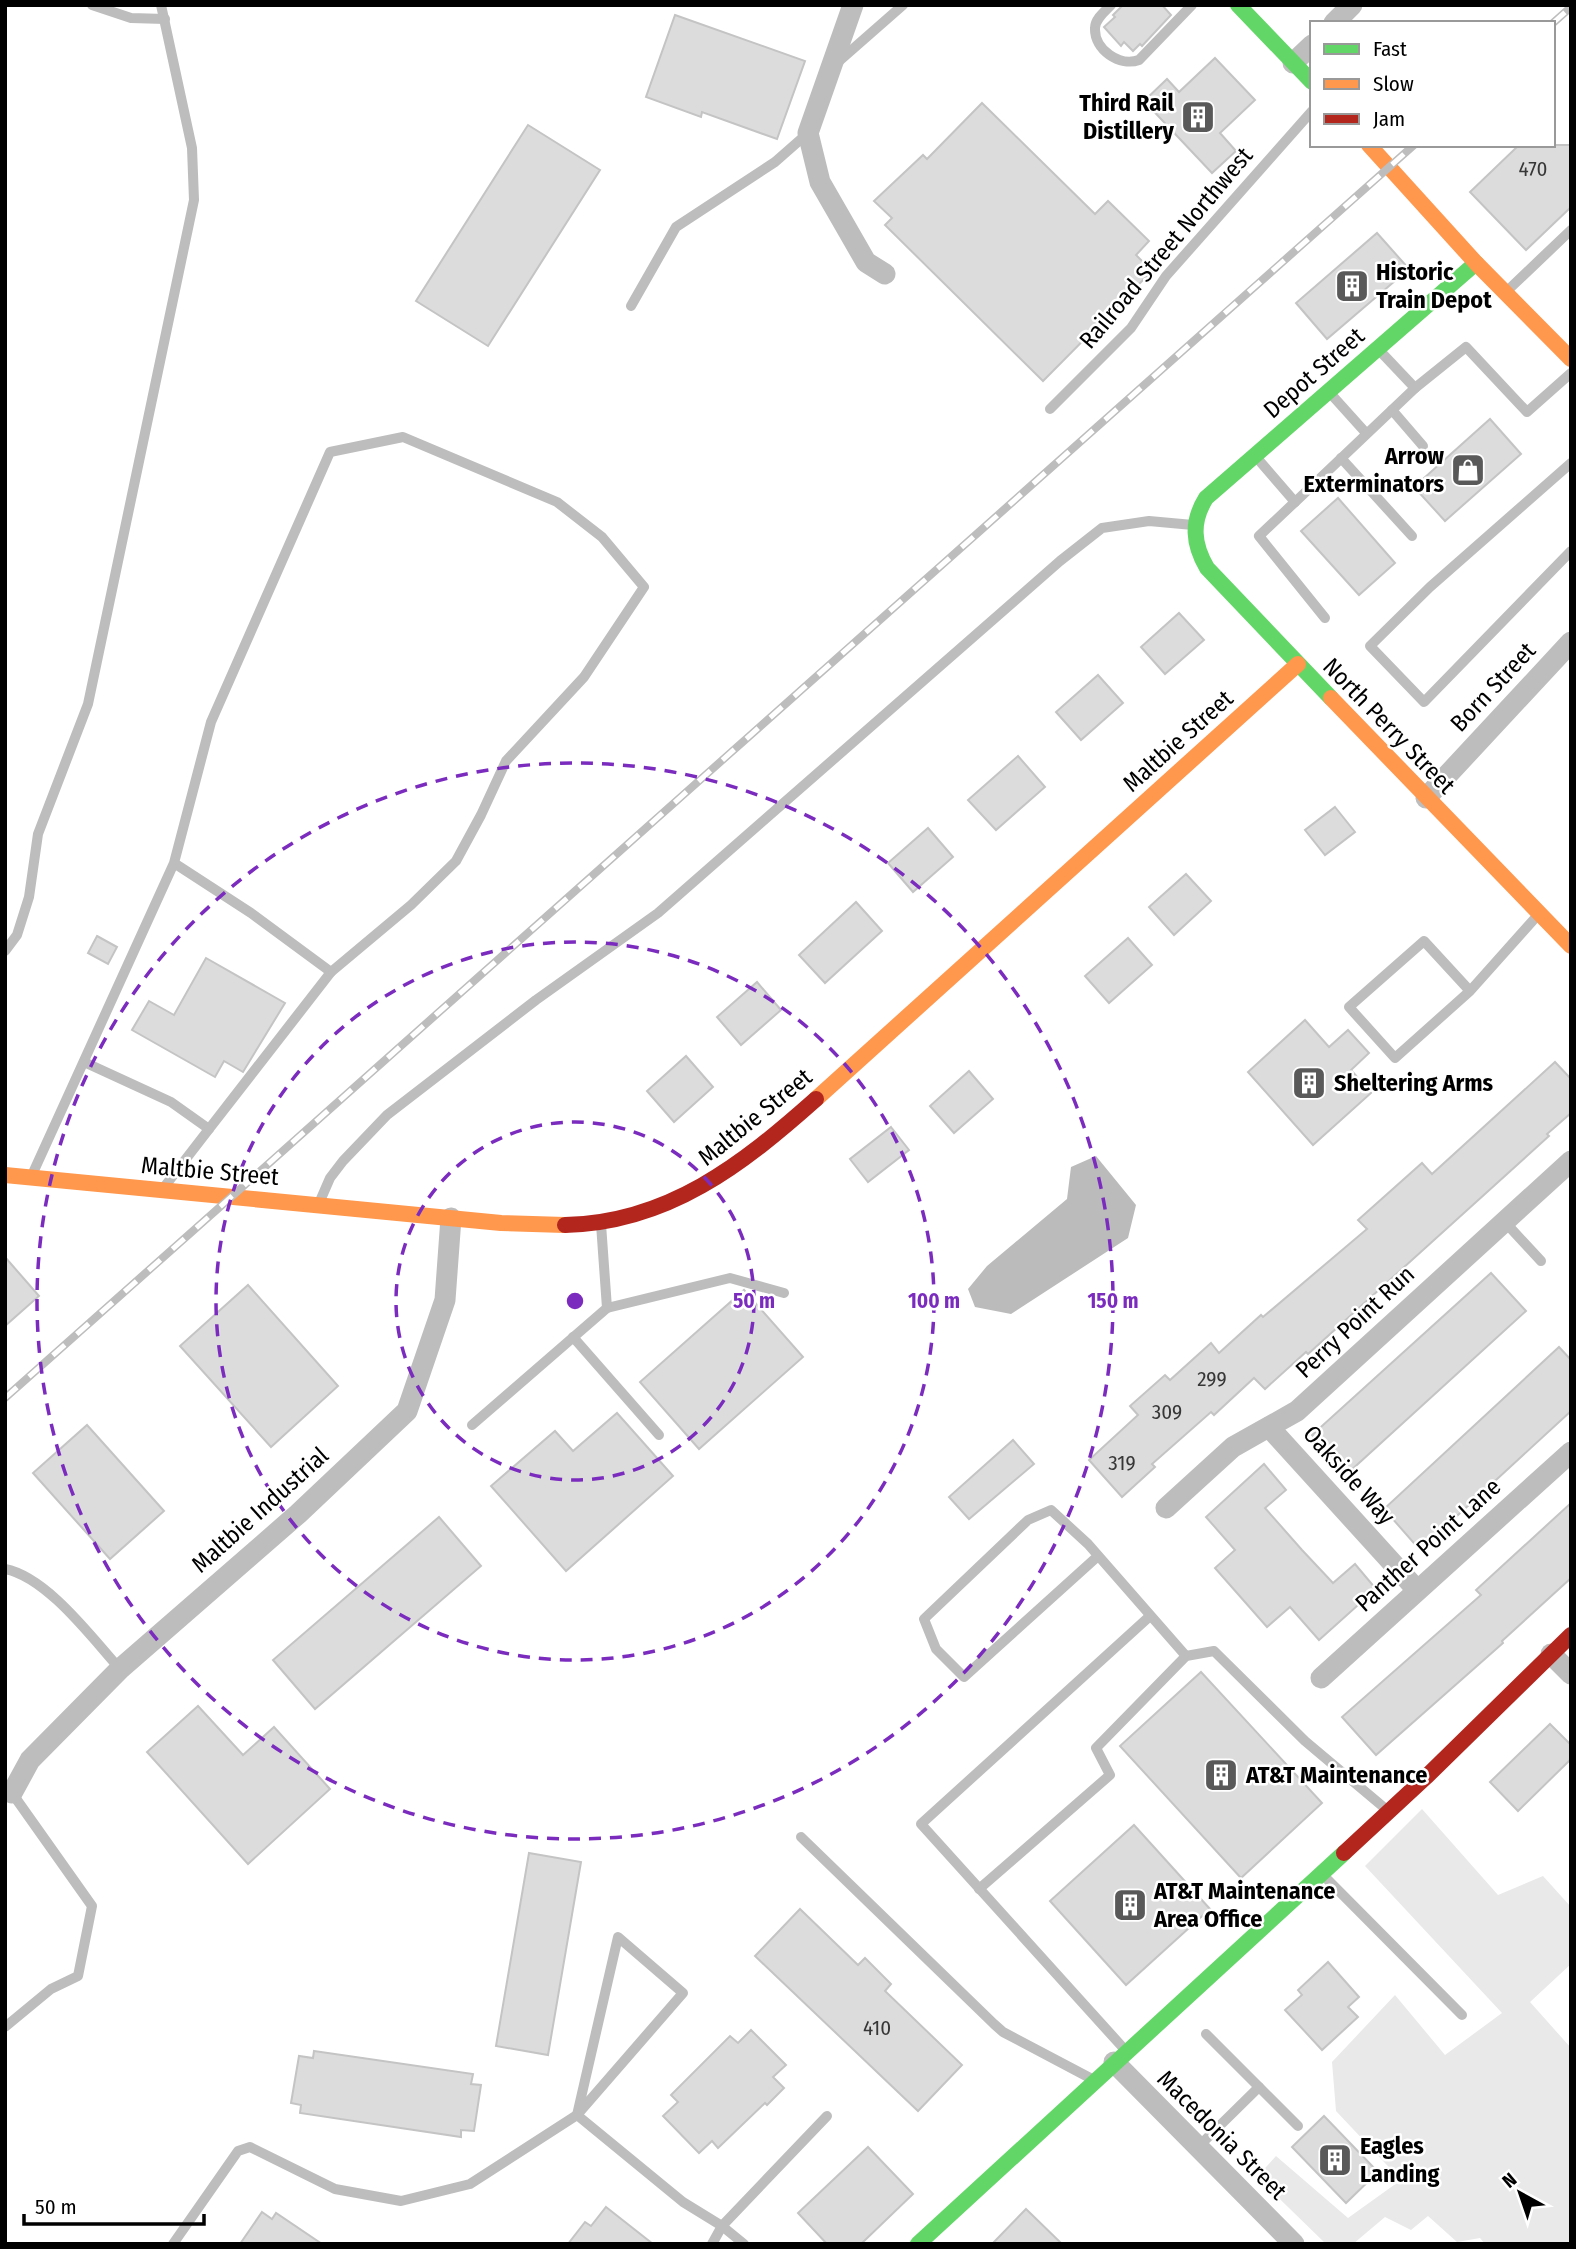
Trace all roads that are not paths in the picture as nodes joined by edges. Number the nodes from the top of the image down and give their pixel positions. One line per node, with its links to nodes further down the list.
1 (92, 5): 9 (lane)
2 (161, 5): 9 (lane)
3 (853, 5): 13 (street)
4 (903, 5): 13 (lane)
5 (1111, 5): 6 (lane)
6 (1192, 5)
7 (1238, 5): 12 (street)
8 (1352, 5): 10 (street)
9 (165, 19): 46 (lane)
10 (1336, 21)
11 (1310, 47): 12 (street)
12 (1293, 63): 14 (street)
13 (831, 68): 16 (street)
14 (1310, 80)
15 (1310, 113): 28 (lane, Railroad Street Northwest)
16 (808, 133): 20 (street); 22 (lane)
17 (1371, 147): 19 (street)
18 (1571, 230): 21 (lane)
19 (1476, 263): 21 (street); 23 (street, Depot Street)
20 (885, 274)
21 (1505, 293): 24 (street)
22 (631, 306)
23 (1378, 348): 26 (lane); 27 (street, Depot Street)
24 (1571, 359)
25 (1571, 373): 26 (lane)
26 (1415, 388): 29 (lane)
27 (1328, 391): 30 (lane); 32 (street, Depot Street)
28 (1050, 409)
29 (1392, 410): 30 (lane); 31 (lane)
30 (1366, 433): 33 (lane)
31 (1423, 446)
32 (1255, 456): 35 (lane); 36 (street, Depot Street)
33 (1341, 458): 35 (lane); 37 (lane)
34 (1571, 463): 38 (lane)
35 (1296, 502): 39 (lane)
36 (1194, 526): 41 (street, North Perry Street); 55 (lane)
37 (1412, 536)
38 (1571, 551)
39 (1325, 618)
40 (1571, 642): 42 (street, Born Street)
41 (1298, 664): 42 (street, North Perry Street); 58 (street, Maltbie Street)
42 (1426, 798): 44 (street, North Perry Street)
43 (174, 863): 47 (lane); 47 (lane); 49 (lane)
44 (1539, 913): 45 (street, North Perry Street); 48 (lane)
45 (1571, 946)
46 (5, 951)
47 (331, 972): 50 (lane)
48 (1470, 991): 48 (lane)
49 (84, 1062): 50 (lane); 53 (lane)
50 (209, 1129): 54 (lane)
51 (1571, 1161): 57 (street, Perry Point Run)
52 (5, 1175): 53 (street, Maltbie Street)
53 (31, 1177): 54 (street, Maltbie Street)
54 (163, 1189): 55 (street, Maltbie Street)
55 (319, 1204): 56 (street, Maltbie Street)
56 (451, 1218): 58 (street, Maltbie Street); 75 (street, Maltbie Industrial)
57 (1504, 1220): 59 (lane); 64 (street, Perry Point Run)
58 (601, 1221): 61 (lane)
59 (1541, 1261)
60 (784, 1293): 61 (lane)
61 (607, 1308): 62 (lane)
62 (573, 1337): 63 (lane); 65 (lane)
63 (472, 1425)
64 (1269, 1427): 67 (street, Perry Point Run); 70 (street, Oakside Way)
65 (659, 1435)
66 (1571, 1452): 70 (street, Panther Point Lane)
67 (1166, 1508)
68 (1097, 1556): 68 (lane); 71 (lane)
69 (5, 1569): 75 (lane)
70 (1417, 1590): 77 (street, Panther Point Lane)
71 (1150, 1616): 74 (lane); 82 (lane)
72 (1571, 1635): 73 (street)
73 (1551, 1654): 76 (street); 79 (street)
74 (1186, 1656): 79 (lane); 82 (lane)
75 (120, 1669): 78 (street, Maltbie Industrial)
76 (1571, 1674)
77 (1321, 1678)
78 (9, 1794): 84 (lane)
79 (1388, 1811): 81 (street)
80 (800, 1837): 87 (lane)
81 (1321, 1873): 83 (lane); 86 (street)
82 (979, 1889): 86 (lane)
83 (1462, 2015)
84 (5, 2027)
85 (1206, 2034): 88 (lane)
86 (1120, 2057): 87 (street); 92 (street, Macedonia Street)
87 (1094, 2080): 97 (street)
88 (1259, 2087): 91 (lane); 92 (lane)
89 (577, 2115): 89 (lane); 93 (lane); 94 (lane)
90 (827, 2116): 93 (lane)
91 (1297, 2126)
92 (1198, 2147): 98 (street, Macedonia Street)
93 (722, 2226): 95 (lane); 96 (lane)
94 (173, 2244)
95 (712, 2244)
96 (744, 2244)
97 (918, 2244)
98 (1294, 2244)

